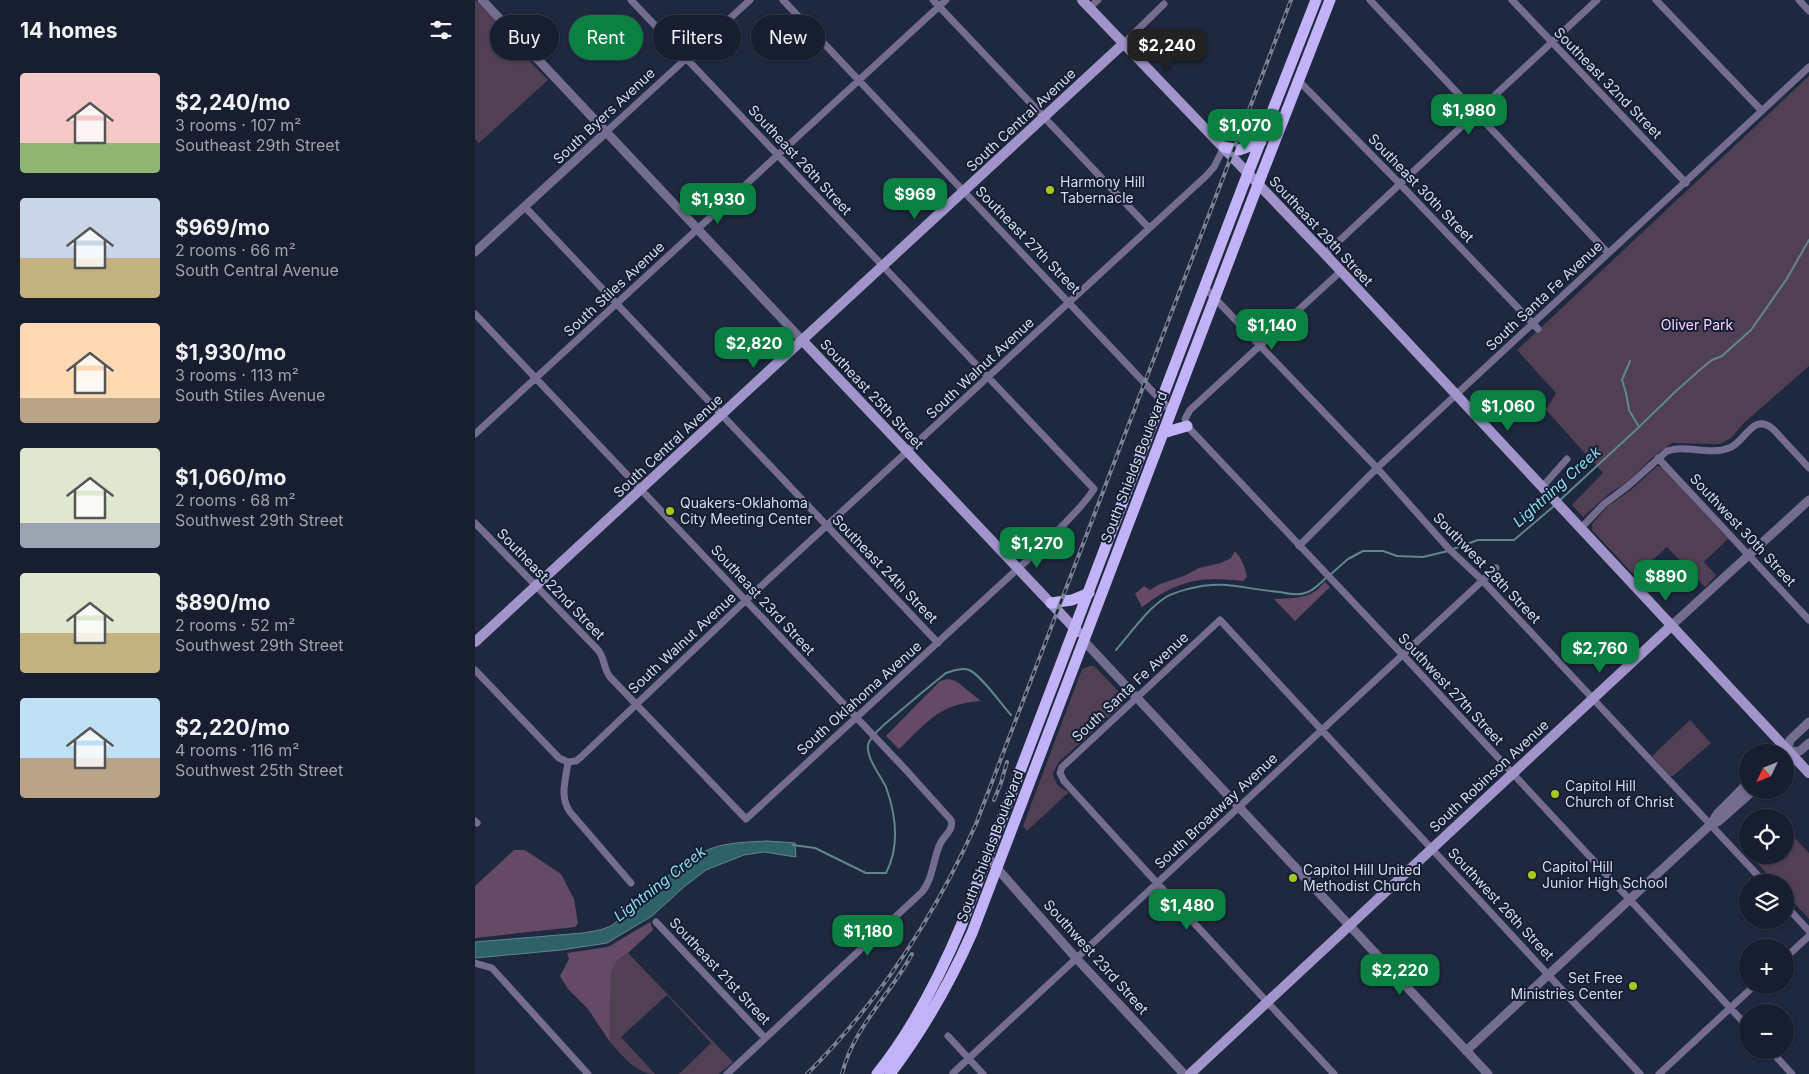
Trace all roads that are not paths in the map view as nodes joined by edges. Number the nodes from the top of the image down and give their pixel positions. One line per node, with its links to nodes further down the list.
1 (482, 0): 33 (street, Southeast 25th Street)
2 (631, 0): 21 (street, Southeast 26th Street)
3 (751, 0): 20 (street, South Byers Avenue)
4 (783, 0): 29 (street, Southeast 27th Street)
5 (933, 0): 17 (street)
6 (946, 0): 17 (street, South Stiles Avenue)
7 (1081, 0): 18 (main road, Southeast 29th Street)
8 (1098, 0): 18 (street)
9 (1316, 0): 27 (main road, South Shields Boulevard)
10 (1330, 0): 28 (main road, South Shields Boulevard)
11 (1370, 0): 31 (street)
12 (1512, 0): 22 (street, Southeast 32nd Street)
13 (1597, 0): 22 (street)
14 (1656, 0): 30 (street)
15 (1799, 0): 19 (street)
16 (1165, 4): 23 (street, South Central Avenue)
17 (939, 6): 29 (street, South Stiles Avenue); 32 (street)
18 (1089, 8): 23 (main road, Southeast 29th Street)
19 (1809, 11)
20 (735, 15)
21 (653, 23)
22 (1552, 43): 31 (street); 38 (street, Southeast 32nd Street)
23 (1123, 44): 32 (main road, South Central Avenue); 35 (main road, Southeast 29th Street)
24 (686, 60): 33 (street, South Byers Avenue)
25 (688, 60): 36 (street, Southeast 26th Street)
26 (1809, 67): 30 (street, South Santa Fe Avenue)
27 (1287, 76): 28 (street); 34 (main road, South Shields Boulevard)
28 (1298, 79): 39 (main road, South Shields Boulevard); 40 (street, Southeast 30th Street)
29 (859, 80): 36 (street, South Stiles Avenue); 41 (street, Southeast 27th Street)
30 (1761, 110): 38 (street, South Santa Fe Avenue)
31 (1476, 114): 40 (street); 46 (street)
32 (1044, 117): 41 (main road, South Central Avenue); 43 (street)
33 (605, 132): 42 (street, South Byers Avenue); 44 (street, Southeast 25th Street)
34 (1261, 142): 35 (main road); 37 (main road, South Shields Boulevard)
35 (1224, 147): 37 (main road, Southeast 29th Street); 43 (street, South Walnut Avenue)
36 (778, 155): 44 (street, South Stiles Avenue); 48 (street, Southeast 26th Street)
37 (1249, 173): 39 (main road, Southeast 29th Street); 50 (main road, South Shields Boulevard)
38 (1686, 183): 46 (street, South Santa Fe Avenue)
39 (1258, 184): 47 (main road, Southeast 29th Street); 51 (main road, South Shields Boulevard)
40 (1401, 185): 47 (street); 55 (street, Southeast 30th Street)
41 (964, 191): 48 (main road, South Central Avenue); 52 (street, Southeast 27th Street)
42 (525, 207): 45 (street, South Byers Avenue); 53 (street, Southeast 24th Street)
43 (1149, 228): 52 (street, South Walnut Avenue)
44 (697, 229): 53 (street, South Stiles Avenue); 56 (street, Southeast 25th Street)
45 (475, 252)
46 (1608, 253): 55 (street, South Santa Fe Avenue)
47 (1325, 254): 49 (main road, Southeast 29th Street)
48 (883, 266): 56 (main road, South Central Avenue); 58 (street, Southeast 26th Street)
49 (1341, 271): 57 (street); 60 (main road, Southeast 29th Street)
50 (1205, 288): 51 (street, Southwest 28th Street); 61 (main road, South Shields Boulevard)
51 (1215, 299): 57 (street, Southwest 28th Street); 62 (main road, South Shields Boulevard)
52 (1069, 302): 58 (street, South Walnut Avenue); 61 (street, Southeast 27th Street)
53 (617, 304): 59 (street, South Stiles Avenue); 63 (street, Southeast 24th Street)
54 (475, 314): 59 (street, Southeast 23rd Street)
55 (1535, 326): 60 (street, South Santa Fe Avenue)
56 (802, 340): 63 (main road, South Central Avenue); 67 (main road, Southeast 25th Street)
57 (1261, 346): 64 (street); 70 (street, Southwest 28th Street)
58 (988, 377): 67 (street, South Walnut Avenue); 73 (street, Southeast 26th Street)
59 (535, 378): 66 (street, South Stiles Avenue); 72 (street, Southeast 23rd Street)
60 (1456, 395): 70 (street, South Santa Fe Avenue); 74 (main road, Southeast 29th Street)
61 (1162, 402): 62 (street, Southeast 27th Street); 77 (main road, South Shields Boulevard)
62 (1171, 411): 65 (main road, South Shields Boulevard)
63 (722, 415): 72 (main road, South Central Avenue); 78 (street, Southeast 24th Street)
64 (1187, 426): 65 (main road); 81 (street)
65 (1163, 433): 79 (main road, South Shields Boulevard)
66 (475, 434)
67 (907, 452): 78 (street, South Walnut Avenue); 84 (main road, Southeast 25th Street)
68 (1658, 458): 71 (street); 80 (street); 82 (street, Southwest 30th Street)
69 (1567, 459): 74 (street)
70 (1377, 468): 81 (street, South Santa Fe Avenue); 85 (street, Southwest 28th Street)
71 (1809, 468)
72 (641, 489): 86 (main road, South Central Avenue); 88 (street, Southeast 23rd Street)
73 (1094, 489): 84 (street, South Oklahoma Avenue)
74 (1544, 490): 80 (main road, Southeast 29th Street)
75 (1809, 500): 82 (street, South Robinson Avenue)
76 (475, 522): 86 (street, Southeast 22nd Street)
77 (1115, 524): 79 (main road); 87 (main road, South Shields Boulevard)
78 (827, 526): 88 (street, South Walnut Avenue); 96 (street, Southeast 24th Street)
79 (1127, 528): 94 (main road, South Shields Boulevard)
80 (1581, 529): 92 (main road, Southeast 29th Street)
81 (1299, 546): 97 (street, Southwest 27th Street)
82 (1749, 556): 91 (street, Southwest 30th Street); 92 (street, South Robinson Avenue)
83 (1496, 568): 85 (street, South Broadway Avenue)
84 (1019, 569): 89 (main road, Southeast 25th Street); 96 (street, South Oklahoma Avenue)
85 (1482, 580): 97 (street, South Broadway Avenue); 100 (street, Southwest 28th Street)
86 (536, 586): 95 (main road, South Central Avenue); 101 (street, Southeast 22nd Street)
87 (1089, 593): 89 (main road); 93 (main road, South Shields Boulevard)
88 (746, 600): 101 (street, South Walnut Avenue); 102 (street, Southeast 23rd Street)
89 (1051, 603): 93 (main road, Southeast 25th Street)
90 (1220, 620): 99 (street, South Santa Fe Avenue); 104 (street, Southwest 26th Street)
91 (1809, 620)
92 (1671, 626): 100 (main road, South Robinson Avenue); 106 (main road, Southeast 29th Street)
93 (1075, 629): 94 (main road, Southeast 25th Street); 119 (main road, South Shields Boulevard)
94 (1084, 641): 99 (street, Southeast 25th Street); 120 (main road, South Shields Boulevard)
95 (475, 642)
96 (938, 643): 102 (street, South Oklahoma Avenue)
97 (1402, 654): 104 (street, South Broadway Avenue); 111 (street, Southwest 27th Street)
98 (475, 670): 110 (street)
99 (1137, 697): 115 (street, Southeast 25th Street); 123 (street, South Santa Fe Avenue)
100 (1593, 698): 111 (main road, South Robinson Avenue); 117 (street, Southwest 28th Street)
101 (637, 704): 110 (street, South Walnut Avenue); 116 (street, Southeast 22nd Street)
102 (857, 718): 116 (street, South Oklahoma Avenue); 140 (street, Southeast 23rd Street)
103 (1809, 722): 107 (street)
104 (1321, 729): 115 (street, South Broadway Avenue); 118 (street, Southwest 26th Street)
105 (1809, 743): 108 (street)
106 (1777, 744)
107 (1789, 744)
108 (1794, 752)
109 (1794, 761): 112 (main road, Southeast 29th Street)
110 (568, 762): 122 (street)
111 (1512, 773): 118 (main road, South Robinson Avenue); 124 (street, Southwest 27th Street)
112 (1809, 774)
113 (1739, 792): 117 (street)
114 (1745, 799): 117 (street)
115 (1239, 806): 123 (street, South Broadway Avenue); 127 (street, Southeast 25th Street)
116 (747, 819)
117 (1710, 825): 121 (street, Southwest 28th Street); 124 (street)
118 (1433, 848): 127 (main road, South Robinson Avenue); 133 (street, Southwest 26th Street)
119 (988, 858): 120 (street, Southwest 23rd Street); 138 (main road, South Shields Boulevard)
120 (997, 868): 131 (street, Southwest 23rd Street); 138 (main road, South Shields Boulevard)
121 (1756, 874)
122 (631, 883)
123 (1157, 883): 131 (street, South Broadway Avenue); 135 (street)
124 (1630, 900): 133 (street); 136 (street, Southwest 27th Street)
125 (1794, 915): 128 (street)
126 (656, 922): 140 (street, Southeast 21st Street)
127 (1350, 925): 135 (main road, South Robinson Avenue); 141 (street, Southeast 25th Street)
128 (1809, 931)
129 (1809, 936): 130 (street)
130 (1794, 950)
131 (1076, 958): 142 (street, South Broadway Avenue); 150 (street, Southwest 23rd Street)
132 (475, 963): 145 (street)
133 (1549, 974): 141 (street); 154 (street, Southwest 26th Street)
134 (1746, 994): 136 (street)
135 (1267, 1002): 151 (main road, South Robinson Avenue); 152 (street)
136 (1731, 1008): 137 (street, Southwest 27th Street); 155 (street)
137 (1739, 1017)
138 (912, 1034): 147 (main road, South Shields Boulevard); 148 (main road, South Shields Boulevard)
139 (948, 1036): 142 (street)
140 (765, 1038): 146 (street)
141 (1467, 1051): 153 (street, Southeast 25th Street)
142 (968, 1058): 144 (street, South Broadway Avenue); 149 (street)
143 (1778, 1059): 156 (street)
144 (953, 1073)
145 (588, 1074)
146 (727, 1074)
147 (877, 1074)
148 (890, 1074)
149 (983, 1074)
150 (1184, 1074)
151 (1190, 1074)
152 (1334, 1074)
153 (1488, 1074)
154 (1640, 1074)
155 (1659, 1074)
156 (1792, 1074)

